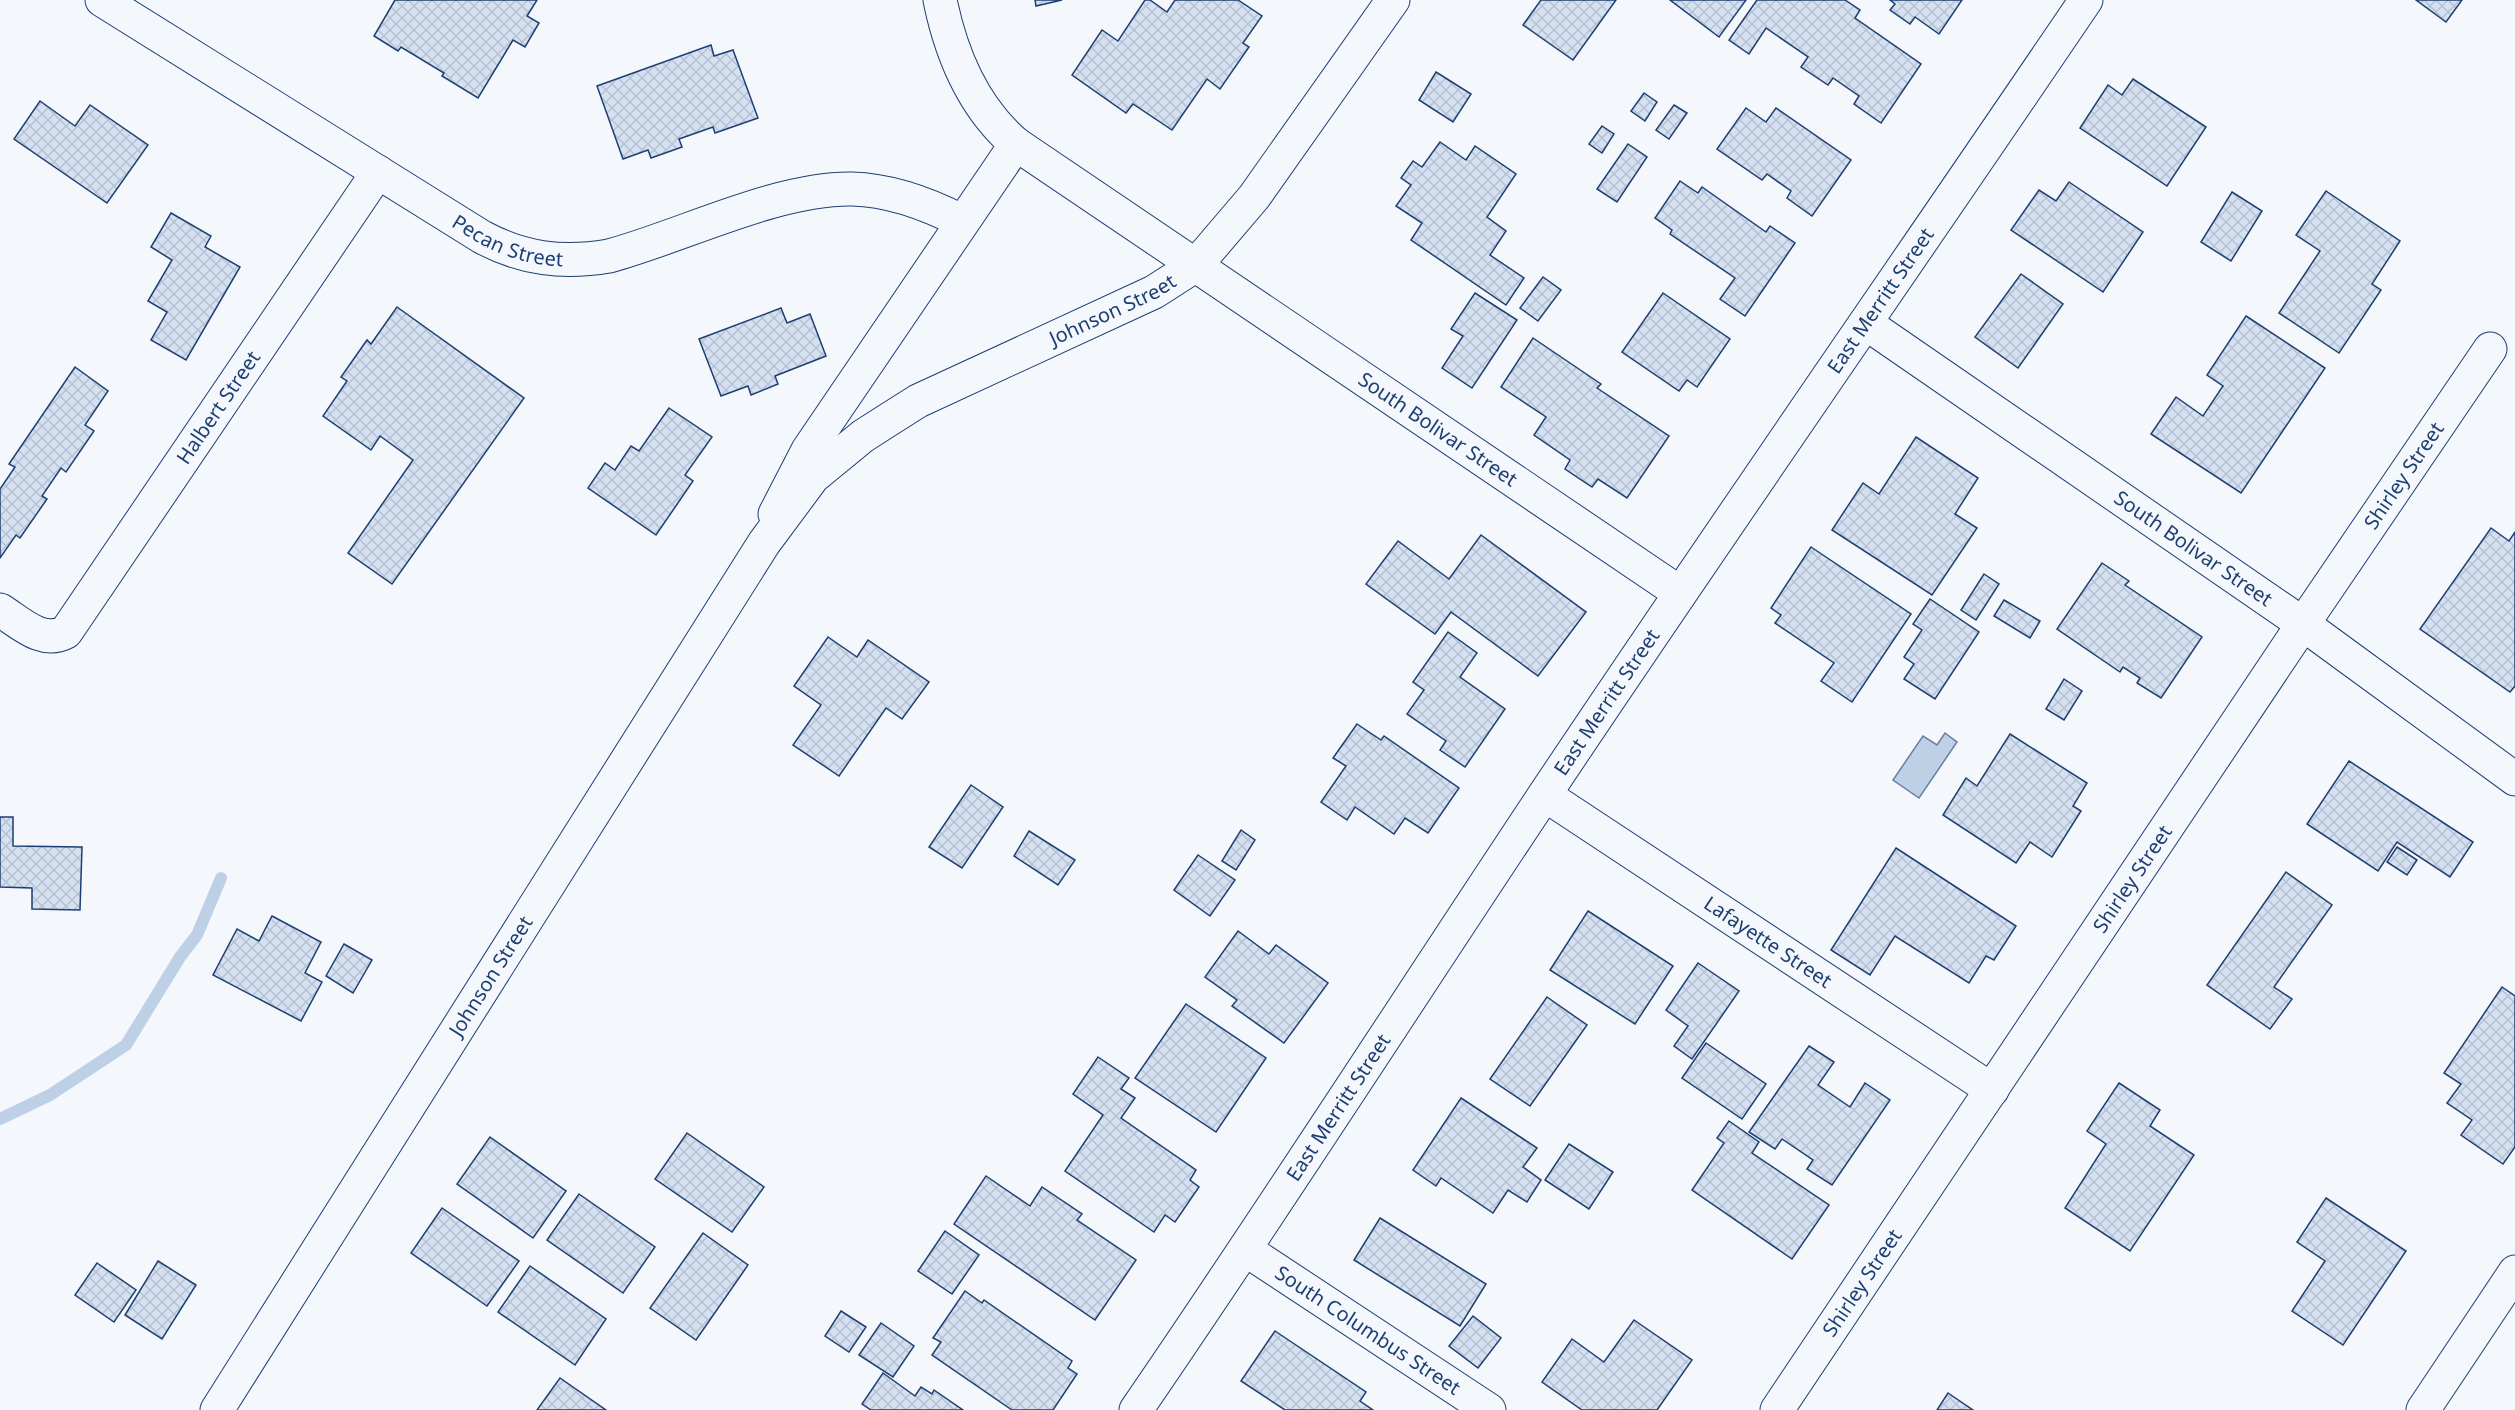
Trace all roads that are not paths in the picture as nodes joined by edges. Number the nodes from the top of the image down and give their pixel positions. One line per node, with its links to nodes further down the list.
1 (102, 0): 6 (street, Pecan Street)
2 (940, 0): 5 (street, South Bolivar Street)
3 (1393, 0): 8 (street, Johnson Street)
4 (2086, 0): 9 (street, East Merritt Street)
5 (1016, 144): 7 (street, Johnson Street); 8 (street, South Bolivar Street)
6 (378, 172): 7 (street, Pecan Street); 13 (street, Halbert Street)
7 (961, 221): 11 (street, Johnson Street)
8 (1196, 265): 11 (street, Johnson Street); 12 (street, South Bolivar Street)
9 (1867, 324): 12 (street, East Merritt Street); 14 (street, South Bolivar Street)
10 (2490, 350): 14 (street, Shirley Street)
11 (764, 543): 20 (street, Johnson Street)
12 (1680, 593): 16 (street, East Merritt Street)
13 (0, 610)
14 (2303, 624): 15 (street, South Bolivar Street); 17 (street, Shirley Street)
15 (2515, 779)
16 (1545, 795): 17 (street, Lafayette Street); 18 (street, East Merritt Street)
17 (1992, 1090): 23 (street, Shirley Street)
18 (1246, 1250): 21 (street, East Merritt Street); 22 (street, South Columbus Street)
19 (2515, 1272): 24 (street)
20 (217, 1410)
21 (1136, 1410)
22 (1489, 1410)
23 (1777, 1410)
24 (2423, 1410)

